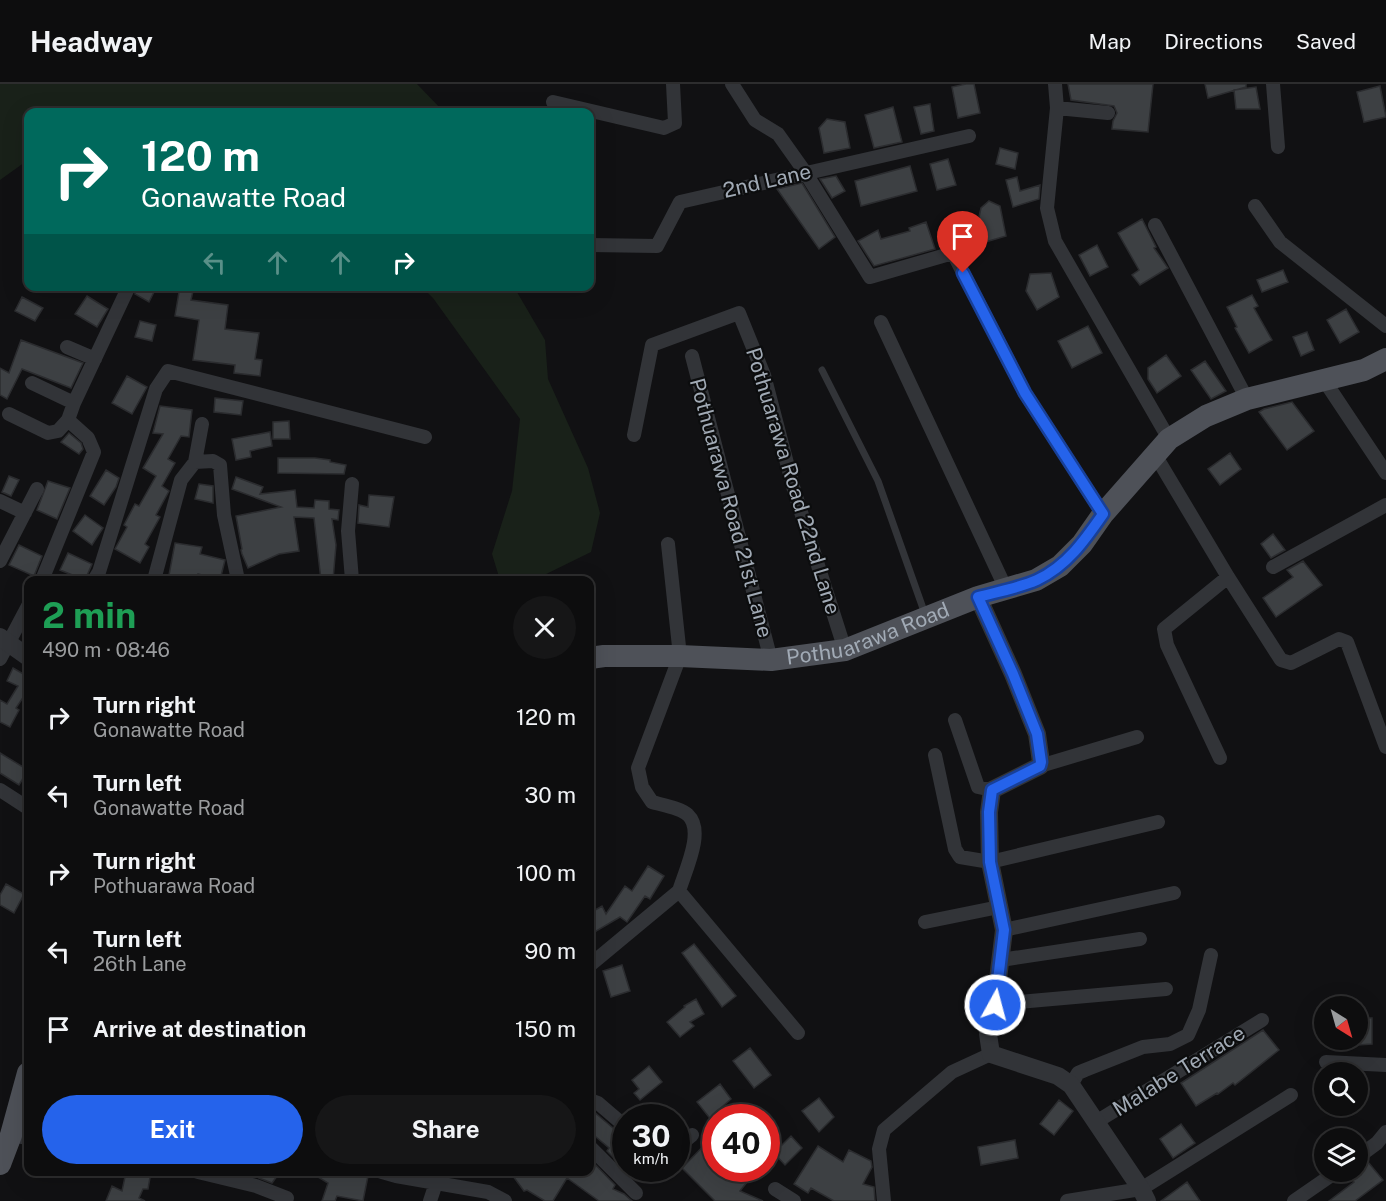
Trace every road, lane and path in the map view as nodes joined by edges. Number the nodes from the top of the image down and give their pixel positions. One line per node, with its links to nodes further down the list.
1 (673, 84): 8 (street)
2 (732, 84): 12 (street)
3 (1055, 84): 7 (street)
4 (1274, 84): 11 (street)
5 (553, 102): 6 (street)
6 (579, 108)
7 (1057, 108): 9 (street); 33 (street)
8 (594, 112)
9 (1108, 113)
10 (969, 136): 12 (street, 2nd Lane)
11 (1278, 147)
12 (805, 172): 15 (street, 2nd Lane); 41 (street)
13 (1255, 206): 18 (street)
14 (1155, 225): 26 (street)
15 (594, 245)
16 (127, 291): 21 (street)
17 (881, 322): 51 (street)
18 (1386, 326)
19 (67, 346): 21 (street)
20 (692, 356): 61 (street, Pothuarawa Road 21st Lane)
21 (95, 359): 27 (street)
22 (1386, 359): 24 (main road, Pothuarawa Road)
23 (822, 370): 54 (lane)
24 (1324, 380): 26 (main road, Pothuarawa Road); 35 (street)
25 (32, 383): 27 (street)
26 (1247, 399): 33 (main road, Pothuarawa Road)
27 (74, 403): 29 (street)
28 (9, 414): 29 (street)
29 (68, 420): 45 (street)
30 (202, 424): 34 (street)
31 (634, 435): 56 (street, Pothuarawa Road 22nd Lane)
32 (425, 437): 46 (street)
33 (1162, 446): 41 (main road, Pothuarawa Road); 50 (street)
34 (195, 462): 47 (street); 48 (street)
35 (1386, 473)
36 (352, 484): 49 (street)
37 (37, 489): 40 (street)
38 (0, 501): 40 (street)
39 (1386, 505): 44 (street)
40 (25, 513): 43 (street)
41 (1103, 514): 51 (main road, Pothuarawa Road)
42 (668, 544): 58 (street)
43 (0, 561)
44 (1273, 567)
45 (44, 576)
46 (96, 576)
47 (155, 576)
48 (237, 576)
49 (352, 576)
50 (1228, 577): 64 (street); 66 (street)
51 (1006, 589): 52 (main road, Pothuarawa Road)
52 (978, 597): 54 (main road, Pothuarawa Road); 67 (street)
53 (24, 612): 55 (street)
54 (926, 617): 56 (main road, Pothuarawa Road)
55 (5, 640): 57 (street); 60 (street)
56 (845, 650): 61 (main road, Pothuarawa Road)
57 (24, 654)
58 (680, 656): 59 (main road, Pothuarawa Road); 61 (main road, Pothuarawa Road); 73 (street)
59 (594, 658)
60 (0, 659)
61 (771, 660)
62 (954, 720): 69 (street)
63 (1137, 737): 67 (street)
64 (1386, 747)
65 (935, 755): 72 (street)
66 (1220, 758)
67 (1040, 766): 69 (street)
68 (0, 790): 70 (street)
69 (992, 790): 72 (street)
70 (24, 805)
71 (1158, 822): 72 (street)
72 (990, 862): 75 (street)
73 (679, 891): 81 (street); 85 (street)
74 (1174, 893): 77 (street)
75 (999, 907): 76 (street); 77 (street)
76 (925, 922)
77 (1004, 930): 80 (street)
78 (1140, 939): 80 (street)
79 (1211, 955): 89 (street)
80 (1001, 960): 83 (street)
81 (594, 962)
82 (1166, 989): 83 (street)
83 (995, 1005): 86 (street)
84 (1262, 1020): 94 (street, Malabe Terrace)
85 (798, 1033)
86 (991, 1053): 89 (street); 111 (street)
87 (1368, 1064): 88 (street)
88 (1386, 1065)
89 (1071, 1085): 94 (street)
90 (1291, 1095): 106 (street)
91 (594, 1102): 93 (street)
92 (24, 1104): 96 (main road)
93 (612, 1115)
94 (1096, 1122): 106 (street)
95 (1386, 1132): 97 (street)
96 (20, 1136): 99 (main road)
97 (1368, 1150)
98 (594, 1151): 105 (street)
99 (0, 1164)
100 (215, 1176): 107 (street)
101 (396, 1176): 103 (street)
102 (1322, 1182): 113 (street)
103 (436, 1183): 108 (street); 109 (street)
104 (775, 1189): 110 (street)
105 (636, 1193)
106 (1144, 1195): 112 (street)
107 (287, 1198)
108 (430, 1201)
109 (505, 1201)
110 (794, 1201)
111 (884, 1201)
112 (1067, 1201)
113 (1294, 1201)

